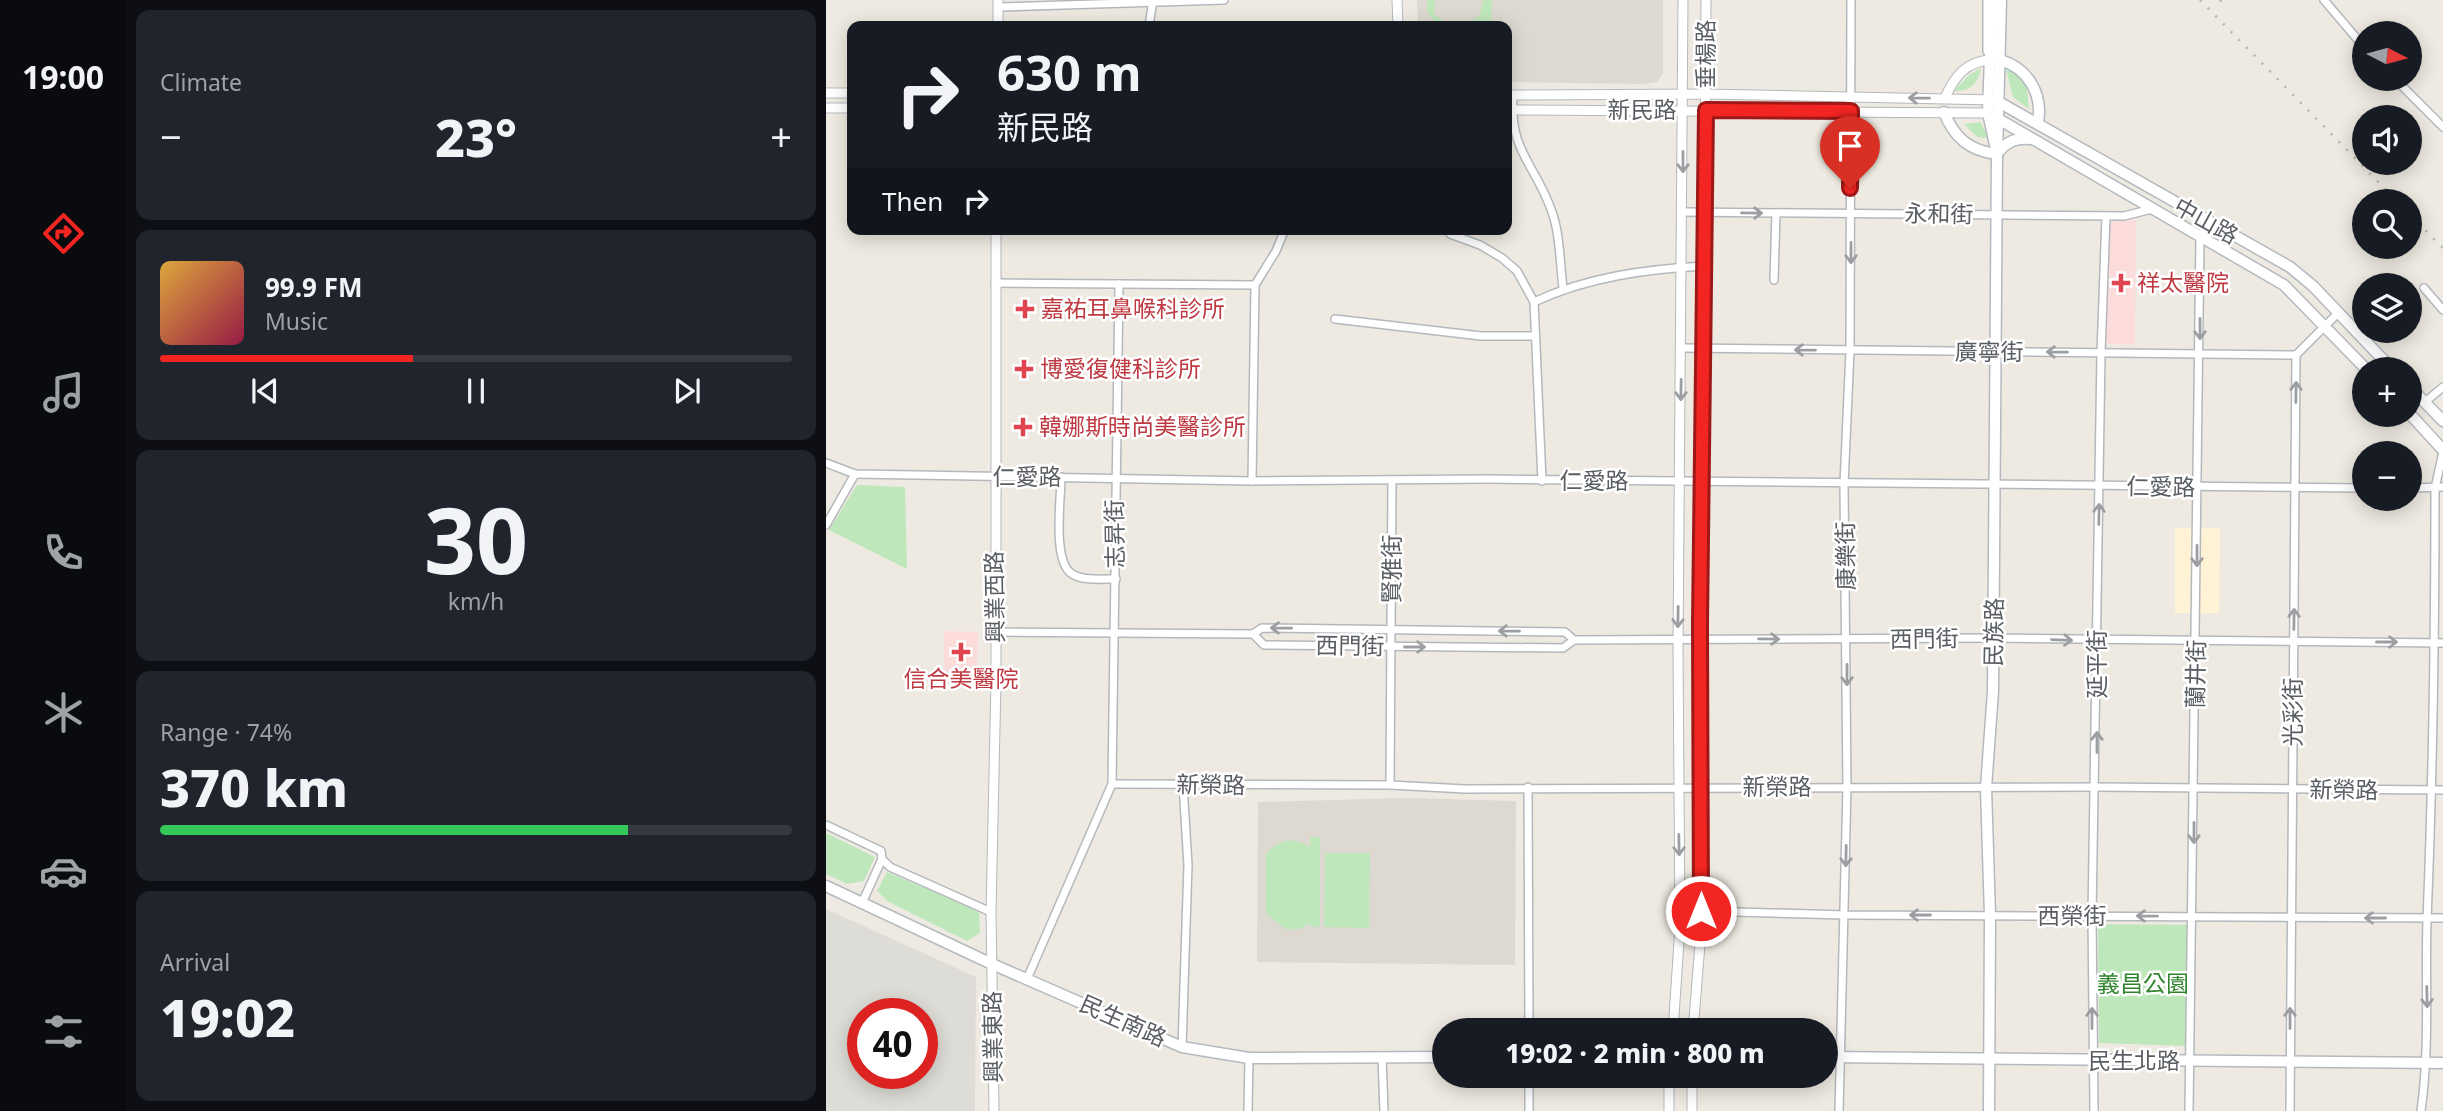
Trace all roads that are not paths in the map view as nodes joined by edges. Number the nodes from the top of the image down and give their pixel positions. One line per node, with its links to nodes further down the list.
1 (1224, 0): 9 (street)
2 (1397, 0): 13 (street)
3 (1684, 0): 20 (street, 垂楊路)
4 (1706, 0): 21 (street, 垂楊路)
5 (1851, 0): 23 (street, 康樂街)
6 (1989, 0): 15 (main road)
7 (2004, 0): 15 (main road)
8 (2324, 0): 14 (street)
9 (1153, 1): 10 (street); 12 (street)
10 (999, 3): 11 (street)
11 (998, 21)
12 (1150, 21)
13 (1398, 21)
14 (2352, 33)
15 (1995, 43): 16 (main road, 民族路)
16 (1995, 60): 24 (street); 25 (main road, 民族路); 34 (main road)
17 (2407, 91): 35 (street)
18 (826, 93): 19 (street)
19 (847, 93)
20 (1684, 94): 21 (street, 新民路); 22 (street, 新民路); 30 (street, 垂楊路)
21 (1706, 94): 23 (street, 新民路); 29 (street, 垂楊路)
22 (1512, 95)
23 (1851, 97): 24 (street, 新民路, one-way to 23); 31 (street, 康樂街)
24 (1945, 98): 25 (street, 新民路)
25 (1993, 100): 33 (main road, 民族路); 34 (main road, 中山路)
26 (826, 108): 27 (street)
27 (847, 108)
28 (1512, 110): 30 (street, 新民路)
29 (1706, 110): 30 (street, 新民路); 31 (street, 新民路); 42 (street, 垂楊路)
30 (1683, 111): 41 (street, 垂楊路, one-way to 41)
31 (1851, 111): 32 (street, 新民路); 44 (street, 康樂街)
32 (1944, 112): 33 (street, 新民路); 38 (main road)
33 (1993, 115): 37 (main road, 中山路); 38 (main road, 民族路)
34 (2038, 122): 39 (main road, 中山路)
35 (2443, 127)
36 (1512, 128): 58 (street)
37 (2035, 139): 38 (main road); 40 (main road, 中山路)
38 (1997, 153): 45 (main road, 民族路)
39 (2163, 197): 40 (main road); 47 (main road, 中山路)
40 (2152, 209): 46 (street, 永和街); 51 (main road, 中山路)
41 (1684, 212): 42 (street, 永和街); 53 (street, 垂楊路)
42 (1705, 212): 43 (street, 永和街, one-way to 43); 52 (street, 垂楊路)
43 (1776, 213): 44 (street, 永和街); 54 (street)
44 (1850, 214): 45 (street, 永和街); 68 (street, 康樂街, one-way to 68)
45 (1995, 215): 46 (street, 永和街); 69 (main road, 民族路)
46 (2106, 216): 70 (street, 延平街)
47 (2210, 222): 51 (street); 62 (main road, 中山路)
48 (996, 235): 55 (street, 興業西路)
49 (1282, 235): 57 (street)
50 (1453, 235): 60 (street)
51 (2200, 236): 64 (main road, 中山路); 71 (street, 蘭井街, one-way to 71)
52 (1705, 266): 53 (street); 67 (street, 垂楊路)
53 (1683, 267): 58 (street); 66 (street, 垂楊路)
54 (1774, 280)
55 (995, 283): 56 (street); 83 (street, 興業西路)
56 (1119, 284): 57 (street); 85 (street, 志昇街)
57 (1255, 285): 87 (street)
58 (1563, 288): 60 (street)
59 (2424, 288): 61 (street)
60 (1534, 302): 65 (street)
61 (2443, 310)
62 (2337, 314): 64 (street); 74 (main road, 中山路)
63 (1335, 319): 65 (street)
64 (2323, 325): 72 (street); 73 (main road, 中山路)
65 (1533, 336): 88 (street)
66 (1682, 348): 67 (street, 廣寧街); 89 (street, 垂楊路, one-way to 89)
67 (1705, 348): 68 (street, 廣寧街, one-way to 67); 90 (street, 垂楊路)
68 (1850, 351): 69 (street, 廣寧街); 91 (street, 康樂街)
69 (1994, 352): 70 (street, 廣寧街, one-way to 69); 92 (main road, 民族路)
70 (2101, 353): 71 (street, 廣寧街); 93 (street, 延平街)
71 (2199, 353): 72 (street, 廣寧街); 94 (street, 蘭井街)
72 (2296, 355): 97 (street, 光彩街, one-way to 72)
73 (2354, 357)
74 (2380, 357)
75 (2443, 387): 77 (street)
76 (2422, 399): 77 (main road)
77 (2425, 402): 78 (main road)
78 (2443, 421)
79 (2422, 427): 80 (main road)
80 (2443, 451): 96 (street)
81 (826, 463): 82 (street, 仁愛路)
82 (855, 474): 83 (street, 仁愛路); 98 (street)
83 (993, 477): 84 (street, 仁愛路); 101 (street, 興業西路)
84 (1062, 477): 85 (street, 仁愛路); 99 (street)
85 (1114, 479): 87 (street, 仁愛路); 99 (street, 志昇街)
86 (1392, 480): 87 (street, 仁愛路); 88 (street, 仁愛路); 100 (street, 賢雅街)
87 (1252, 481)
88 (1542, 481): 89 (street, 仁愛路)
89 (1680, 481): 90 (street, 仁愛路); 106 (street, 垂楊路, one-way to 106)
90 (1704, 482): 91 (street, 仁愛路); 104 (street, 垂楊路)
91 (1844, 484): 92 (street, 仁愛路); 108 (street, 康樂街)
92 (1995, 486): 93 (street, 仁愛路); 105 (main road, 民族路)
93 (2099, 486): 94 (street, 仁愛路); 109 (street, 延平街, one-way to 93)
94 (2197, 488): 97 (street, 仁愛路); 110 (street, 蘭井街, one-way to 110)
95 (2352, 488): 97 (street, 仁愛路)
96 (2439, 488): 112 (street)
97 (2295, 489): 111 (street, 光彩街, one-way to 97)
98 (826, 525)
99 (1116, 579): 102 (street, 志昇街)
100 (1392, 630): 103 (street, 西門街, one-way to 103); 107 (street, 西門街, one-way to 100); 113 (street, 賢雅街)
101 (995, 632): 102 (street, 西門街); 132 (street, 興業西路)
102 (1113, 633): 103 (street, 西門街); 114 (street, 志昇街)
103 (1253, 634): 113 (street, 西門街)
104 (1700, 638): 106 (street, 西門街); 108 (street, 西門街, one-way to 108); 118 (street, 垂楊路)
105 (1994, 638): 108 (street, 西門街); 109 (street, 西門街, one-way to 109); 122 (main road, 民族路)
106 (1678, 639): 107 (street, 西門街); 121 (street, 垂楊路)
107 (1574, 640): 113 (street, 西門街, one-way to 107)
108 (1847, 641): 119 (street, 康樂街, one-way to 119)
109 (2098, 642): 110 (street, 西門街); 120 (street, 延平街, one-way to 109)
110 (2197, 642): 111 (street, 西門街); 123 (street, 蘭井街)
111 (2294, 642): 112 (street, 西門街, one-way to 112); 124 (street, 光彩街)
112 (2439, 643): 125 (street)
113 (1392, 646): 116 (street, 賢雅街)
114 (1112, 784): 115 (street, 新榮路); 141 (street)
115 (1183, 785): 116 (street, 新榮路); 145 (street)
116 (1390, 785): 117 (street, 新榮路)
117 (1528, 787): 121 (street, 新榮路); 142 (street)
118 (1701, 787): 119 (street, 新榮路); 121 (street, 新榮路); 131 (street, 垂楊路)
119 (1847, 787): 122 (street, 新榮路); 133 (street, 康樂街, one-way to 133)
120 (2096, 787): 122 (street, 新榮路); 123 (street, 新榮路); 134 (street, 延平街)
121 (1678, 788): 143 (street, 垂楊路, one-way to 143)
122 (1986, 788): 135 (main road, 民族路)
123 (2193, 789): 124 (street, 新榮路); 136 (street, 蘭井街, one-way to 136)
124 (2292, 789): 125 (street, 新榮路); 137 (street, 光彩街)
125 (2433, 790): 126 (street, 新榮路); 138 (street)
126 (2443, 790)
127 (826, 825): 128 (street)
128 (882, 859): 130 (street); 132 (street)
129 (826, 886): 130 (main road, 民生南路)
130 (862, 903): 140 (main road, 民生南路)
131 (1701, 911): 133 (street, 西榮街); 144 (street, 垂楊路)
132 (991, 912): 140 (street, 興業西路)
133 (1846, 915): 135 (street, 西榮街, one-way to 133); 148 (street, 康樂街)
134 (2092, 915): 135 (street, 西榮街); 136 (street, 西榮街, one-way to 134); 152 (street, 延平街, one-way to 134)
135 (1990, 916): 150 (main road, 民族路)
136 (2192, 917): 137 (street, 西榮街); 151 (street, 蘭井街)
137 (2291, 918): 138 (street, 西榮街, one-way to 137); 153 (street, 光彩街, one-way to 137)
138 (2427, 918): 139 (street, 西榮街); 154 (street, one-way to 154)
139 (2443, 918)
140 (992, 964): 141 (main road, 民生南路); 159 (street, 興業東路)
141 (1027, 979): 145 (main road, 民生南路)
142 (1529, 1018)
143 (1674, 1018)
144 (1694, 1018)
145 (1182, 1047): 149 (main road, 民生南路)
146 (1382, 1057): 147 (main road, 民生南路); 149 (main road, 民生南路); 161 (street)
147 (1432, 1057)
148 (1838, 1057): 150 (main road, 民生北路); 165 (street, 康樂街)
149 (1248, 1058): 160 (street)
150 (1989, 1060): 152 (main road, 民生北路); 166 (main road, 民族路)
151 (2189, 1060): 152 (main road, 民生北路); 153 (main road, 民生北路); 168 (street, 蘭井街)
152 (2092, 1061): 167 (street, 延平街)
153 (2290, 1062): 154 (main road, 民生北路); 169 (street, 光彩街)
154 (2428, 1063): 155 (main road, 民生北路); 170 (street)
155 (2443, 1063)
156 (1530, 1088): 162 (street)
157 (1669, 1088): 163 (street)
158 (1692, 1088): 164 (street)
159 (994, 1111)
160 (1248, 1111)
161 (1384, 1111)
162 (1529, 1111)
163 (1669, 1111)
164 (1692, 1111)
165 (1839, 1111)
166 (1989, 1111)
167 (2094, 1111)
168 (2189, 1111)
169 (2290, 1111)
170 (2421, 1111)

